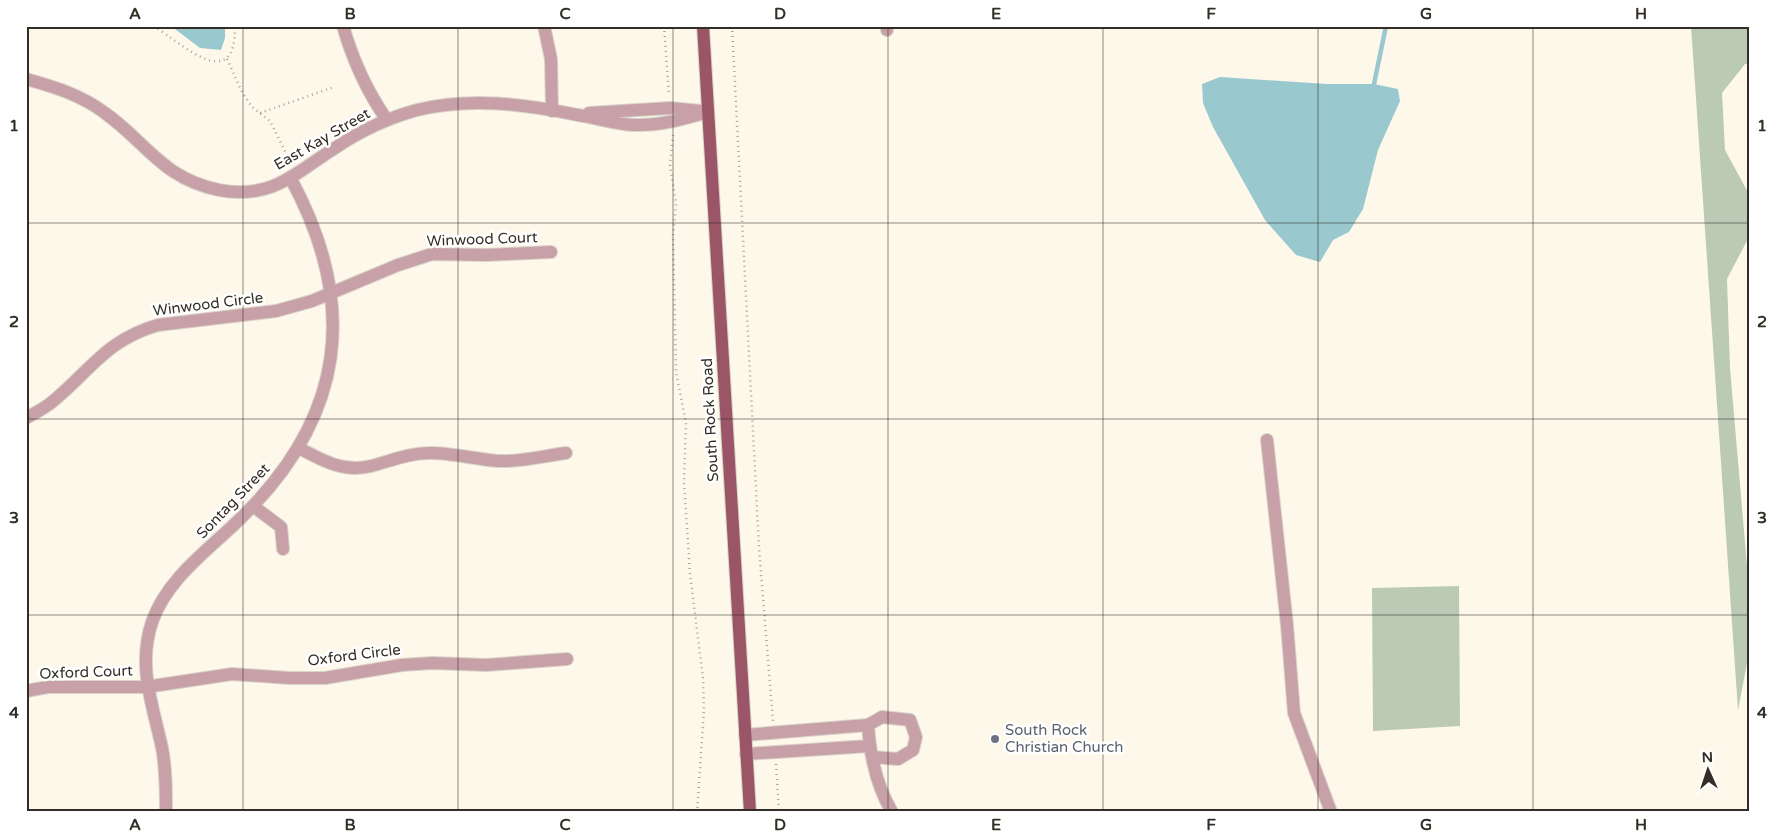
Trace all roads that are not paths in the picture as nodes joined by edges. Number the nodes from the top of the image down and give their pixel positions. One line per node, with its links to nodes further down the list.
1 (343, 26): 7 (street)
2 (544, 26): 5 (street)
3 (703, 26): 6 (main road, South Rock Road)
4 (26, 79): 8 (street, East Kay Street)
5 (552, 111): 6 (street, East Kay Street); 7 (street, East Kay Street)
6 (708, 112): 21 (main road, South Rock Road)
7 (388, 120): 8 (street, East Kay Street)
8 (291, 179): 10 (street, Sontag Street)
9 (551, 252): 10 (street, Winwood Court)
10 (331, 292): 11 (street, Winwood Circle); 13 (street, Sontag Street)
11 (26, 418)
12 (1267, 440): 27 (street)
13 (299, 448): 14 (street); 15 (street, Sontag Street)
14 (566, 453)
15 (253, 506): 16 (street); 18 (street, Sontag Street)
16 (283, 549)
17 (567, 659): 18 (street, Oxford Circle)
18 (146, 687): 19 (street, Oxford Court); 24 (street, Sontag Street)
19 (26, 691)
20 (868, 725): 21 (street); 22 (street); 22 (street)
21 (745, 735): 23 (main road, South Rock Road)
22 (870, 752): 23 (street); 26 (street)
23 (746, 754): 25 (main road, South Rock Road)
24 (166, 812)
25 (750, 812)
26 (892, 812)
27 (1331, 812)

